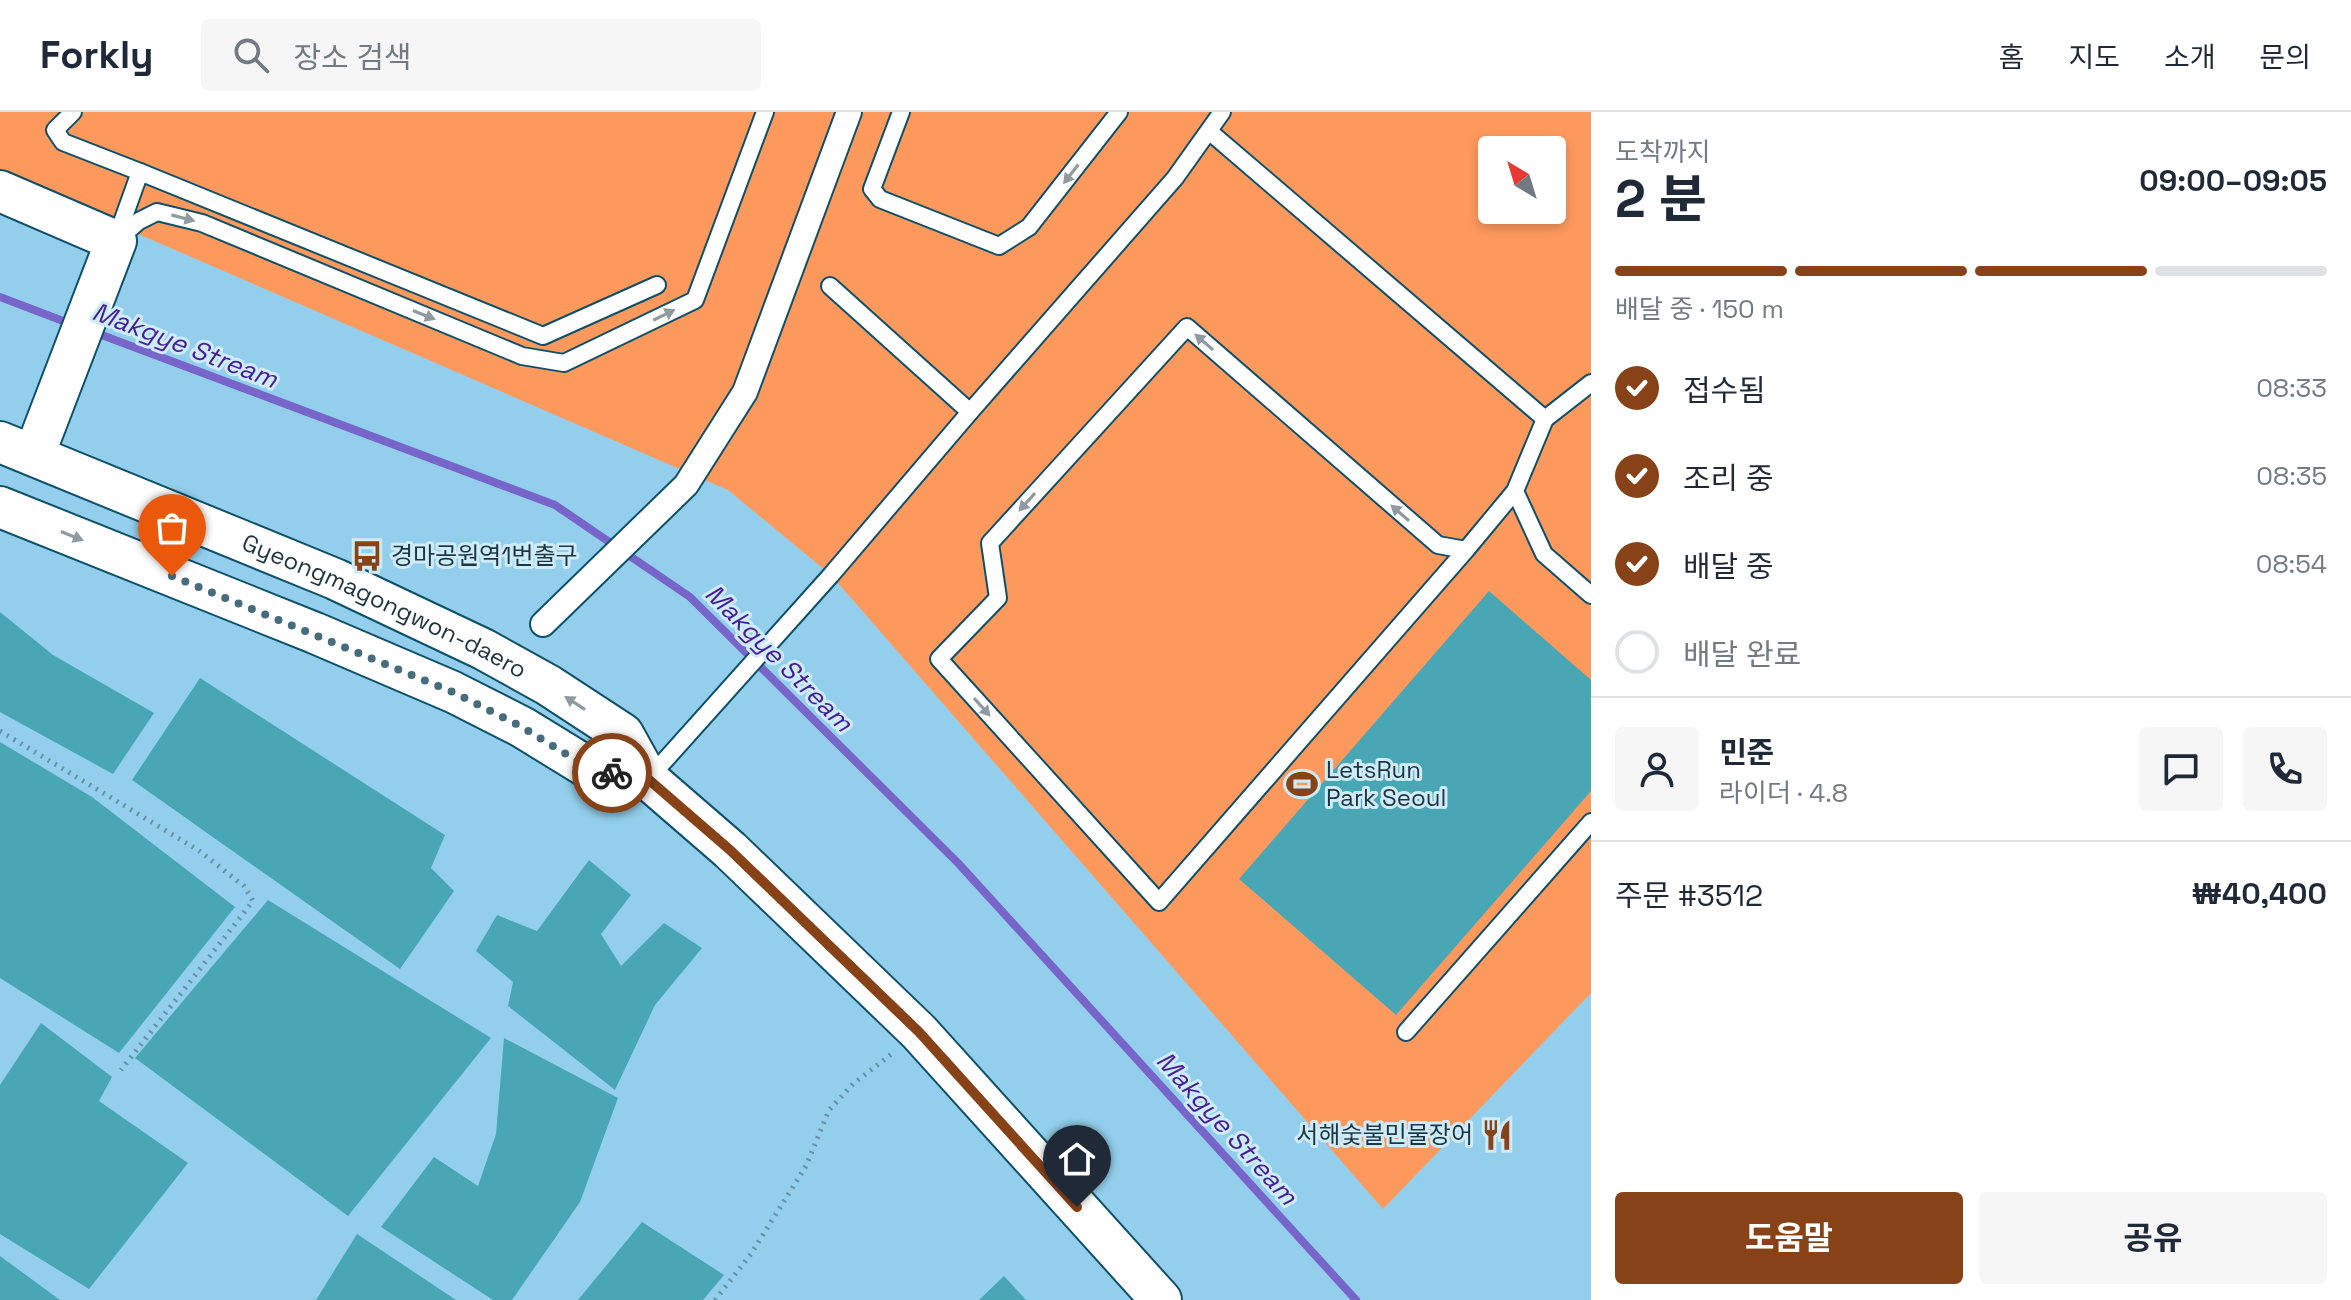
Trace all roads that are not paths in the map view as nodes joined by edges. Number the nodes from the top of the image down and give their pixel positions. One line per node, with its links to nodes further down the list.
1 (73, 112): 8 (lane)
2 (765, 112): 10 (lane, one-way to 2)
3 (849, 112): 21 (street)
4 (901, 112): 5 (lane, one-way to 4)
5 (1119, 112)
6 (1222, 112): 7 (lane)
7 (1210, 132): 14 (lane); 15 (lane)
8 (140, 172): 10 (lane); 11 (lane)
9 (0, 191): 10 (street)
10 (111, 253): 16 (street)
11 (657, 285)
12 (830, 286): 14 (lane)
13 (1591, 383): 15 (lane)
14 (970, 412): 22 (lane)
15 (1545, 419): 17 (lane)
16 (17, 449): 22 (street, Gyeongmagongwon-daero, one-way to 16)
17 (1515, 491): 19 (lane); 20 (lane)
18 (0, 507): 22 (street, Gyeongmagongwon-daero, one-way to 22)
19 (1466, 550): 19 (lane, one-way to 19)
20 (1591, 595)
21 (543, 624)
22 (648, 779): 25 (street, Gyeongmagongwon-daero)
23 (1591, 822): 24 (lane)
24 (1406, 1032)
25 (1161, 1300)

